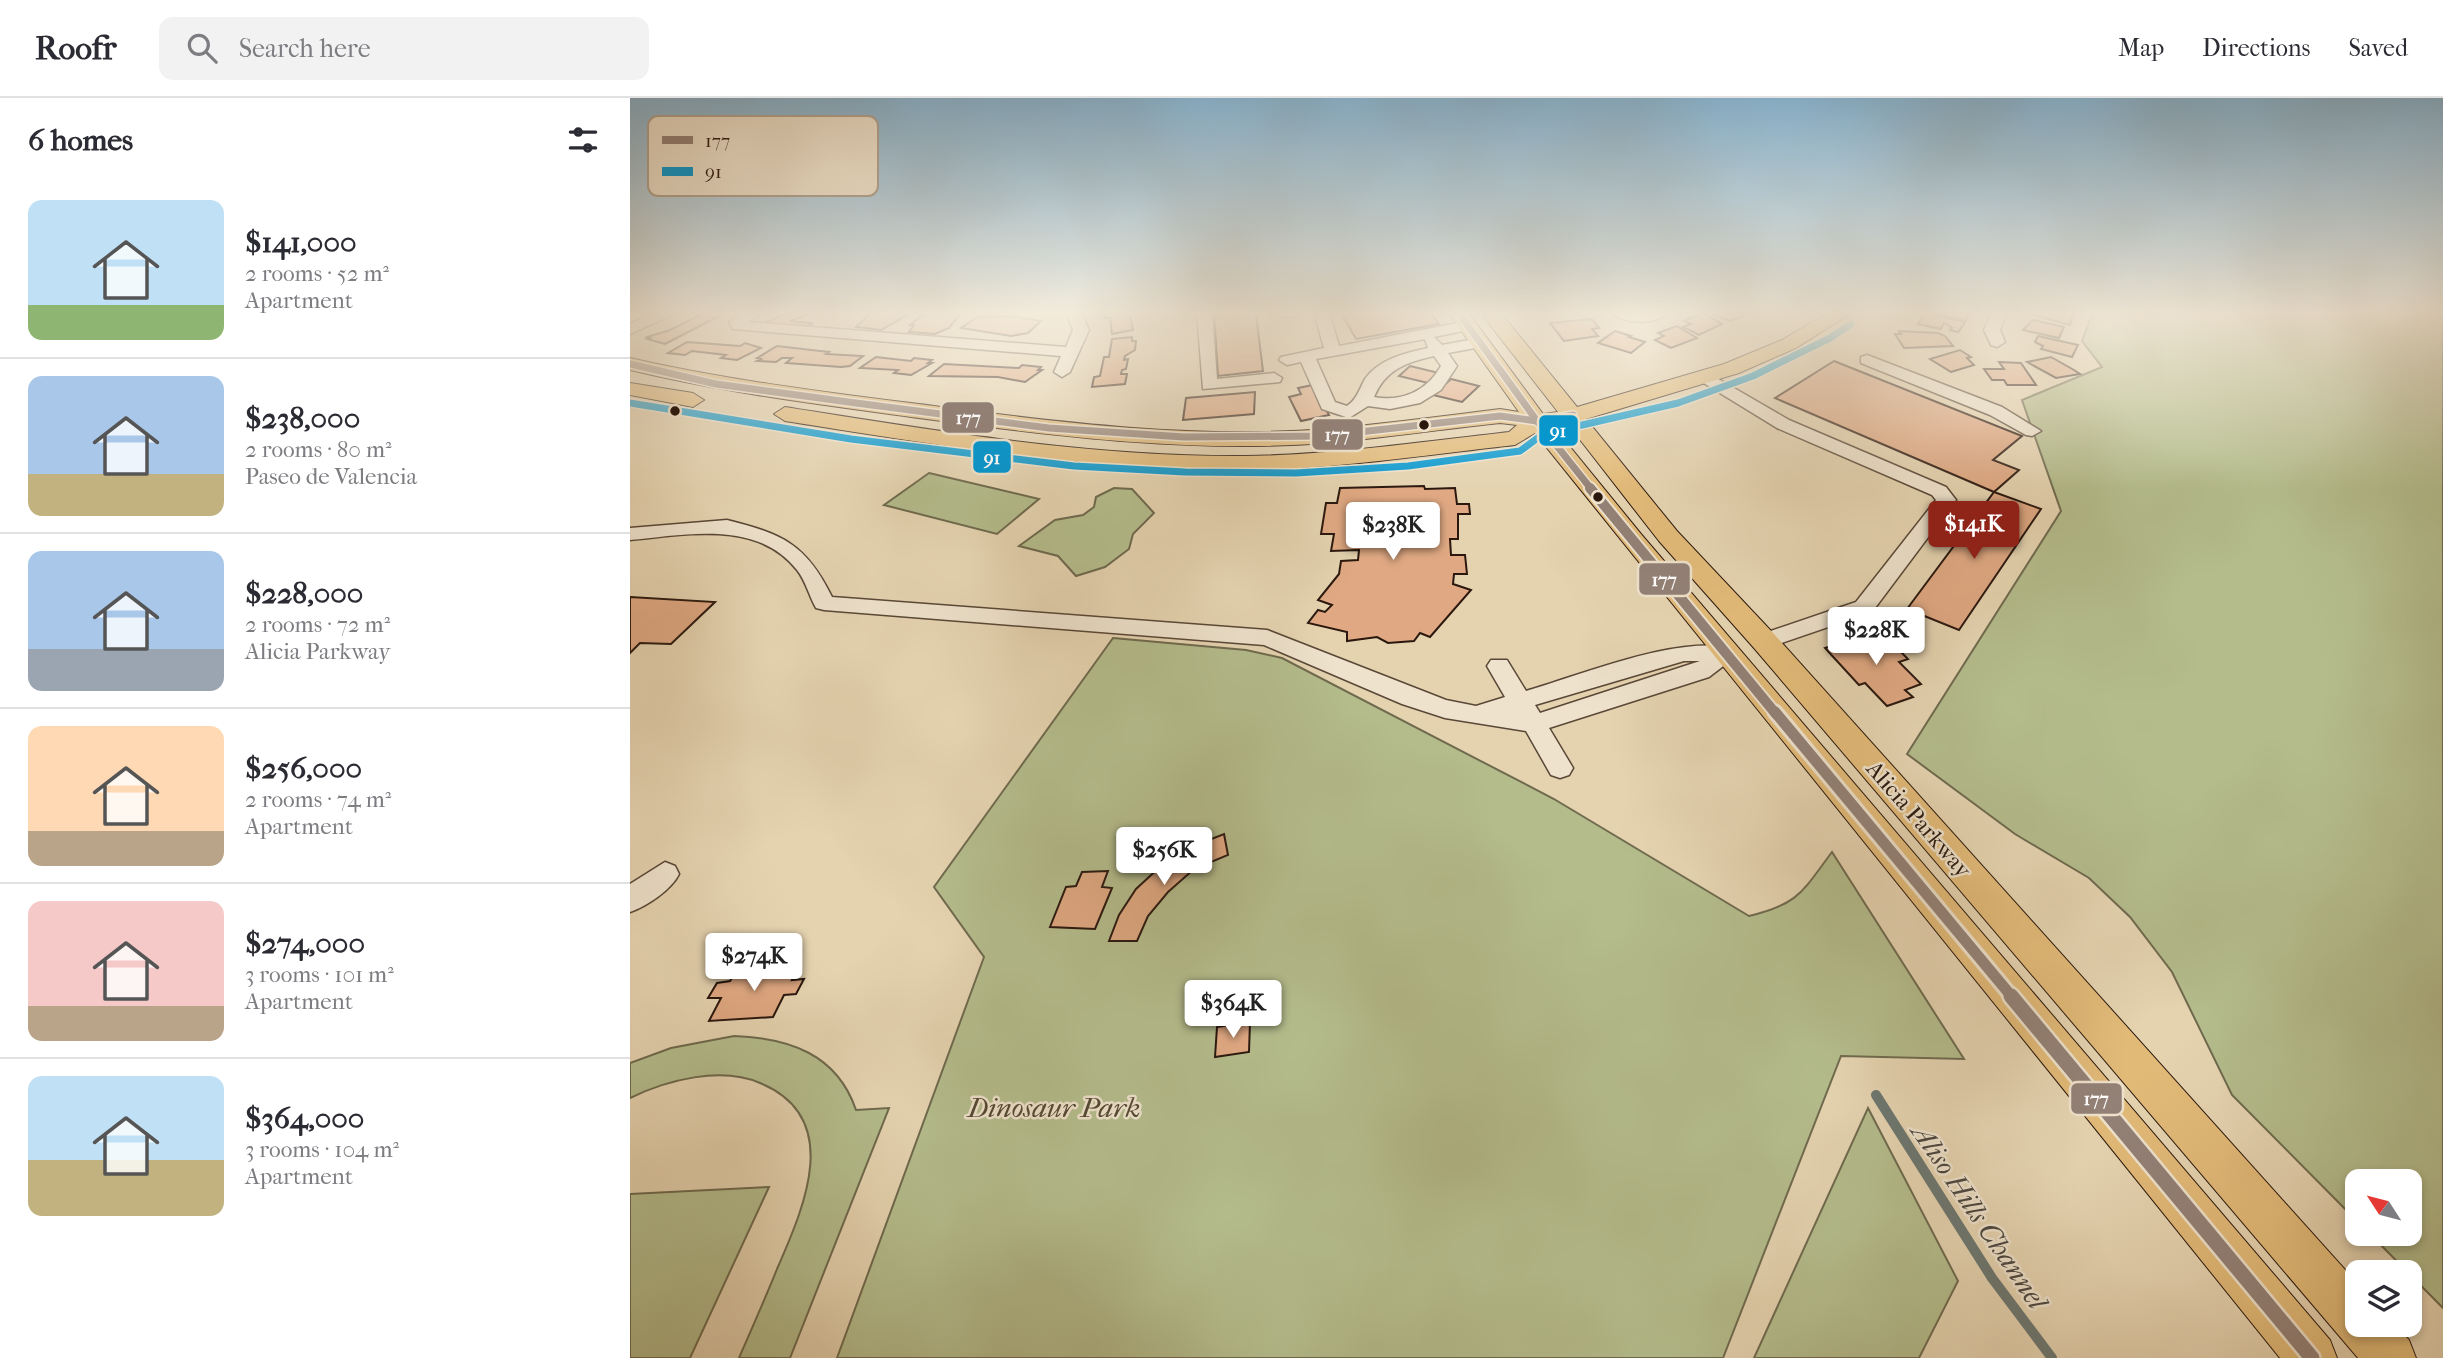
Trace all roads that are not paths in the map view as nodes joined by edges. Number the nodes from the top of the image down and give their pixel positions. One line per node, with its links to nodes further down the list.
1 (659, 371): 17 (main road)
2 (1208, 371): 10 (street)
3 (1313, 371): 13 (street)
4 (1385, 371): 13 (street)
5 (1447, 371): 13 (street)
6 (1500, 371): 15 (main road, Alicia Parkway)
7 (1537, 371): 14 (main road, Alicia Parkway)
8 (1727, 371): 11 (main road)
9 (1894, 371): 16 (street)
10 (1275, 378)
11 (1708, 378): 14 (main road); 20 (street)
12 (630, 389): 18 (main road)
13 (1366, 401)
14 (1573, 415): 15 (main road); 20 (main road, Alicia Parkway)
15 (1537, 421): 17 (main road); 18 (main road); 21 (main road, Alicia Parkway)
16 (2032, 431)
17 (1278, 438): 18 (main road)
18 (1129, 458)
19 (630, 534): 24 (street)
20 (1764, 641): 21 (main road); 29 (main road, Alicia Parkway)
21 (1728, 654): 23 (street); 25 (street); 31 (main road, Alicia Parkway)
22 (1499, 666): 23 (street)
23 (1521, 703): 24 (street); 25 (street)
24 (1476, 713): 25 (street)
25 (1534, 724): 26 (street)
26 (1560, 768)
27 (665, 874): 28 (street)
28 (630, 900)
29 (2345, 1305)
30 (2373, 1337): 32 (main road)
31 (2312, 1358)
32 (2391, 1358)

